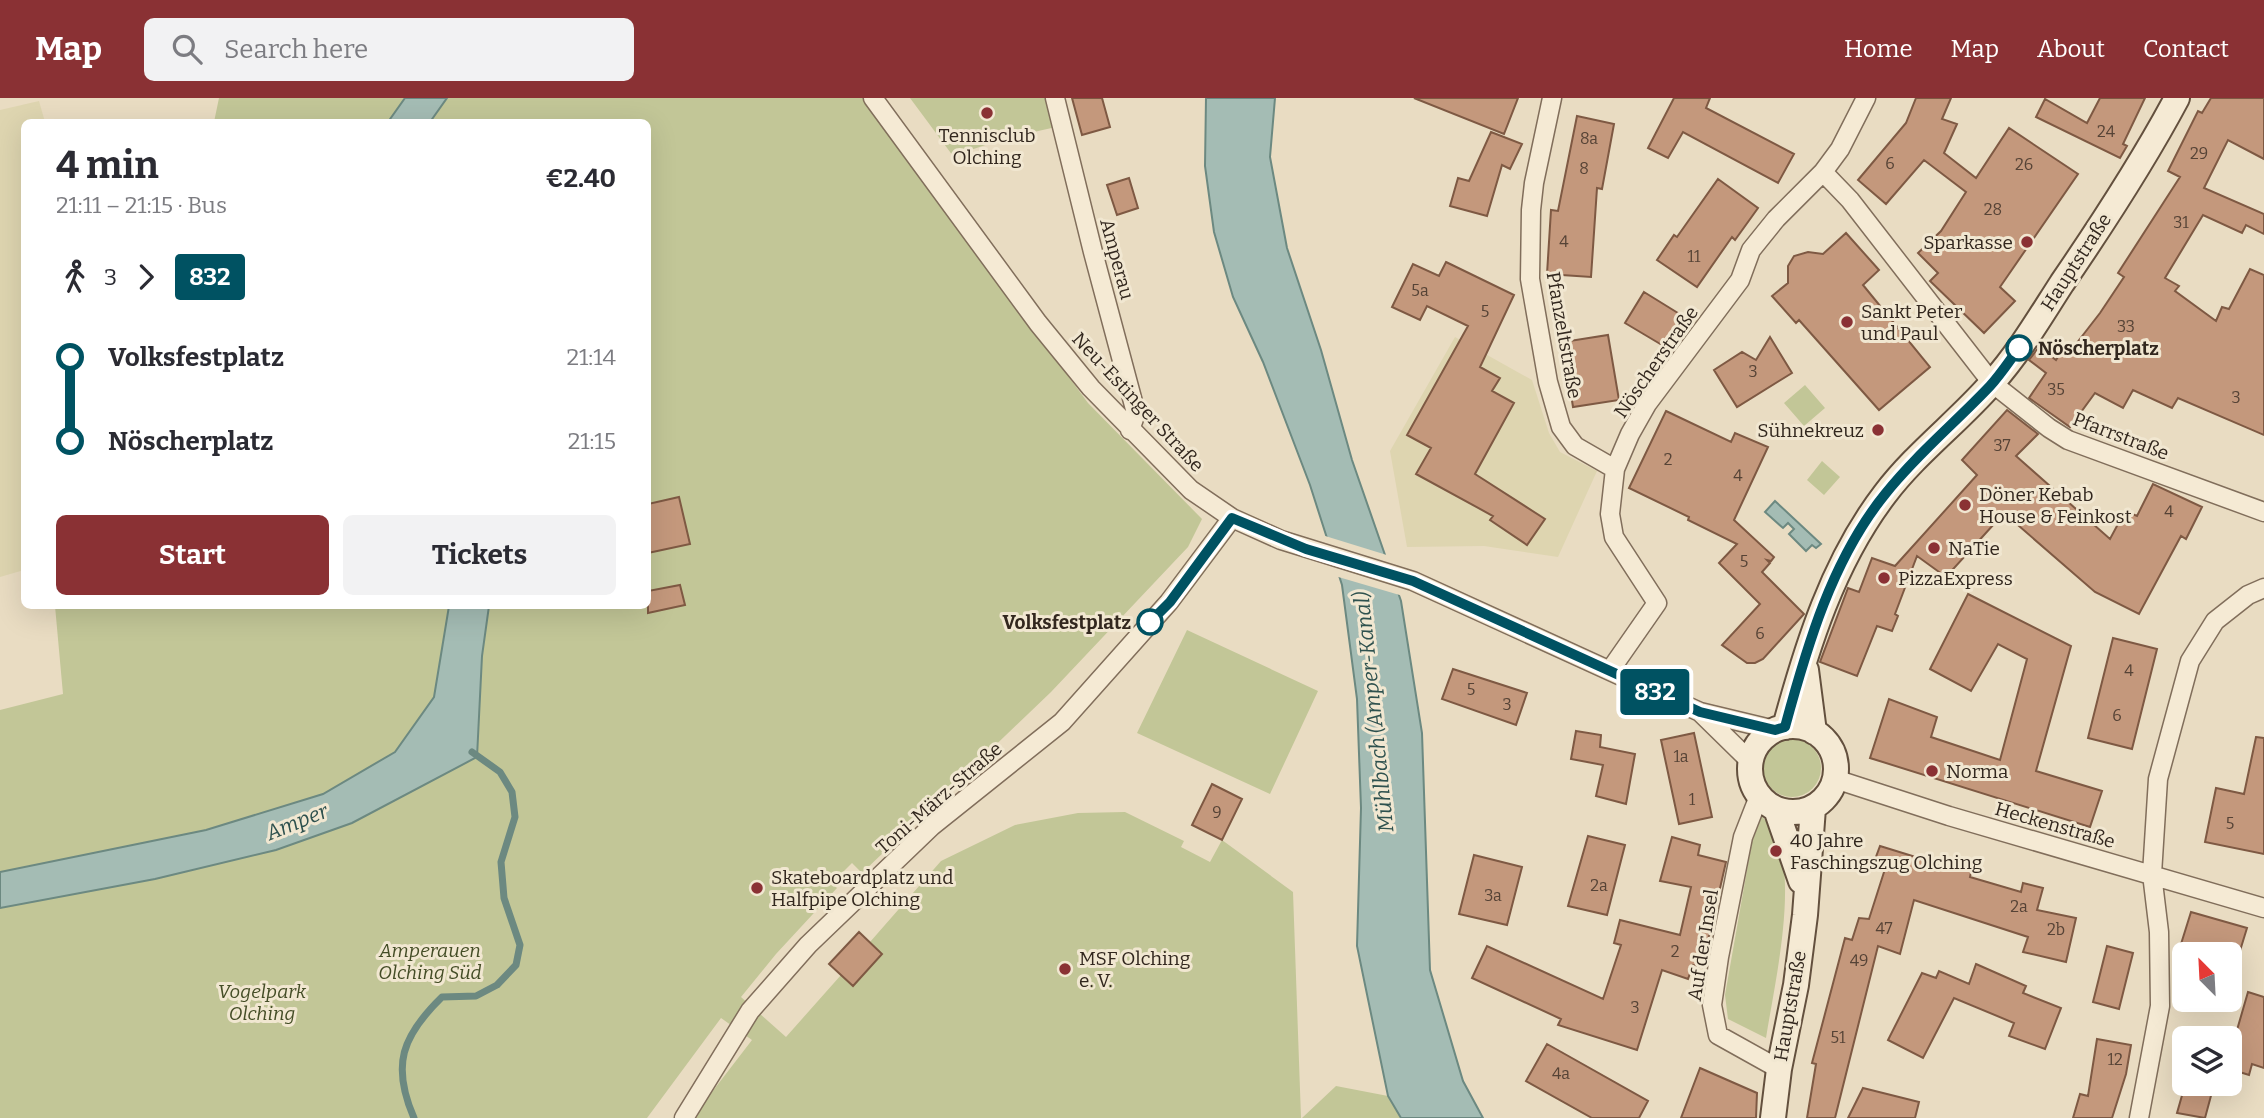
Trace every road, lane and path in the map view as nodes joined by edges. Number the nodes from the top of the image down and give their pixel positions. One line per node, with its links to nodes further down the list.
1 (873, 98): 8 (street, Neu-Estinger Straße)
2 (1055, 98): 8 (street, Amperau)
3 (1552, 98): 9 (street, Pfanzeltstraße)
4 (1867, 98): 6 (street, Nöscherstraße)
5 (2177, 98): 7 (street, Hauptstraße)
6 (1824, 172): 7 (street, Pfarrstraße); 9 (street, Nöscherstraße)
7 (1992, 383): 10 (street, Pfarrstraße); 13 (street, Hauptstraße)
8 (1130, 430): 11 (street, Neu-Estinger Straße)
9 (1615, 469): 14 (street, Nöscherstraße)
10 (2264, 512)
11 (1232, 518): 14 (street, Neu-Estinger Straße); 26 (street, Toni-März-Straße)
12 (2264, 588): 22 (street)
13 (1804, 660): 16 (street, Hauptstraße); 17 (street, Hauptstraße)
14 (1611, 669): 15 (street, Neu-Estinger Straße)
15 (1700, 712): 16 (street, Neu-Estinger Straße); 18 (street, Neu-Estinger Straße)
16 (1780, 729): 17 (street); 18 (street)
17 (1814, 732): 19 (street)
18 (1751, 762): 20 (street)
19 (1835, 779): 21 (street); 22 (street, Heckenstraße)
20 (1767, 802): 21 (street); 23 (street, Hauptstraße); 25 (street, Auf der Insel)
21 (1813, 808): 23 (street, Hauptstraße)
22 (2152, 874): 24 (street, Heckenstraße); 28 (street)
23 (1806, 894): 25 (street, Hauptstraße)
24 (2264, 908)
25 (1779, 1069): 27 (street, Hauptstraße)
26 (684, 1118)
27 (1773, 1118)
28 (2139, 1118)

